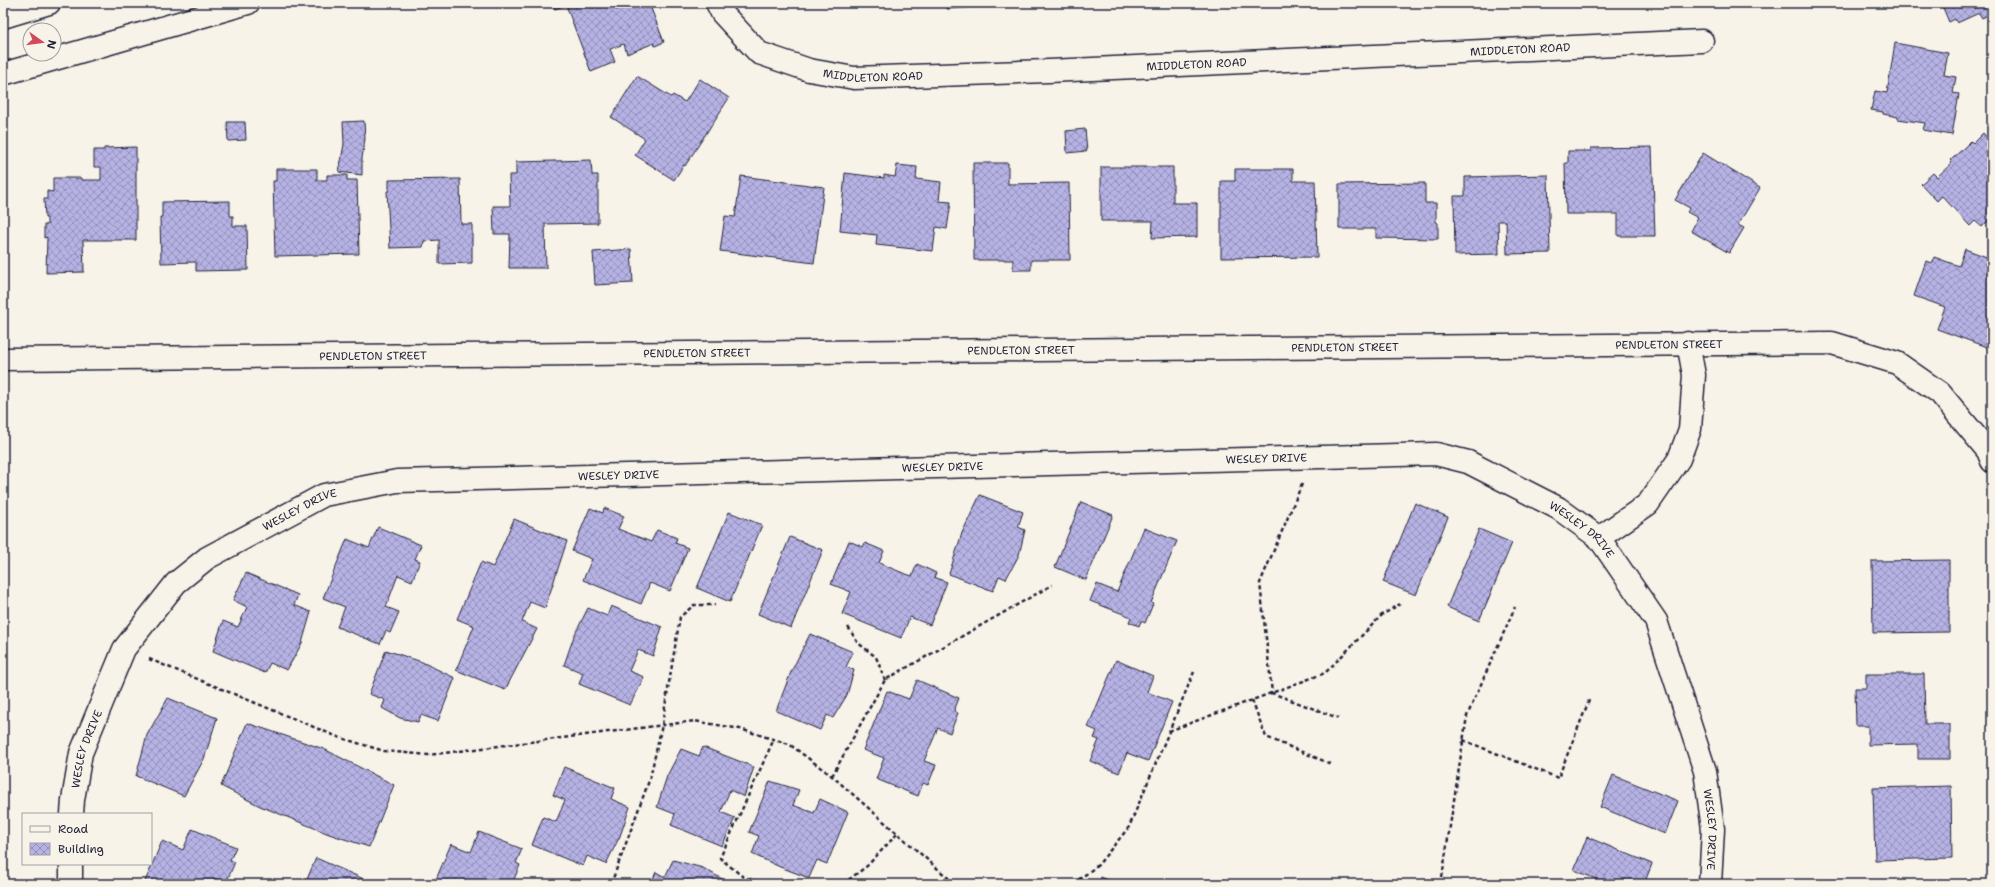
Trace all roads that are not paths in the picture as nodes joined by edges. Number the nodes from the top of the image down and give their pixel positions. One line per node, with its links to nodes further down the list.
1 (50, 3): 4 (street)
2 (248, 3): 6 (street)
3 (717, 3): 5 (street, MIDDLETON ROAD)
4 (3, 17)
5 (1702, 41)
6 (3, 74)
7 (1688, 343): 8 (street, PENDLETON STREET); 9 (street, PENDLETON STREET); 10 (street)
8 (3, 359)
9 (1992, 461)
10 (1599, 538): 11 (street, WESLEY DRIVE); 14 (street, WESLEY DRIVE)
11 (72, 813)
12 (71, 865): 13 (street)
13 (71, 884)
14 (1710, 884)

